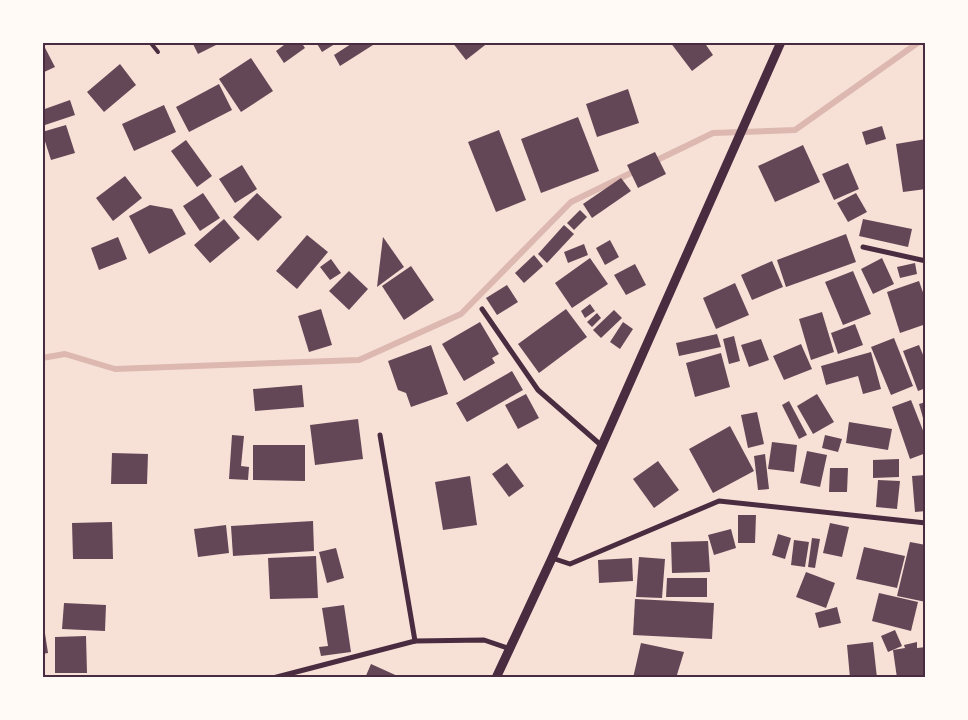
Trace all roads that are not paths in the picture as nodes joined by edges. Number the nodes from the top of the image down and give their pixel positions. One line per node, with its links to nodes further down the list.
1 (150, 42): 3 (lane)
2 (781, 42): 8 (street)
3 (158, 52)
4 (863, 247): 5 (street)
5 (926, 261)
6 (482, 309): 8 (street)
7 (380, 435): 11 (street)
8 (602, 446): 10 (street)
9 (926, 523): 10 (street)
10 (552, 558): 12 (street)
11 (415, 641): 12 (street); 13 (street)
12 (510, 649): 14 (street)
13 (273, 678)
14 (496, 678)

